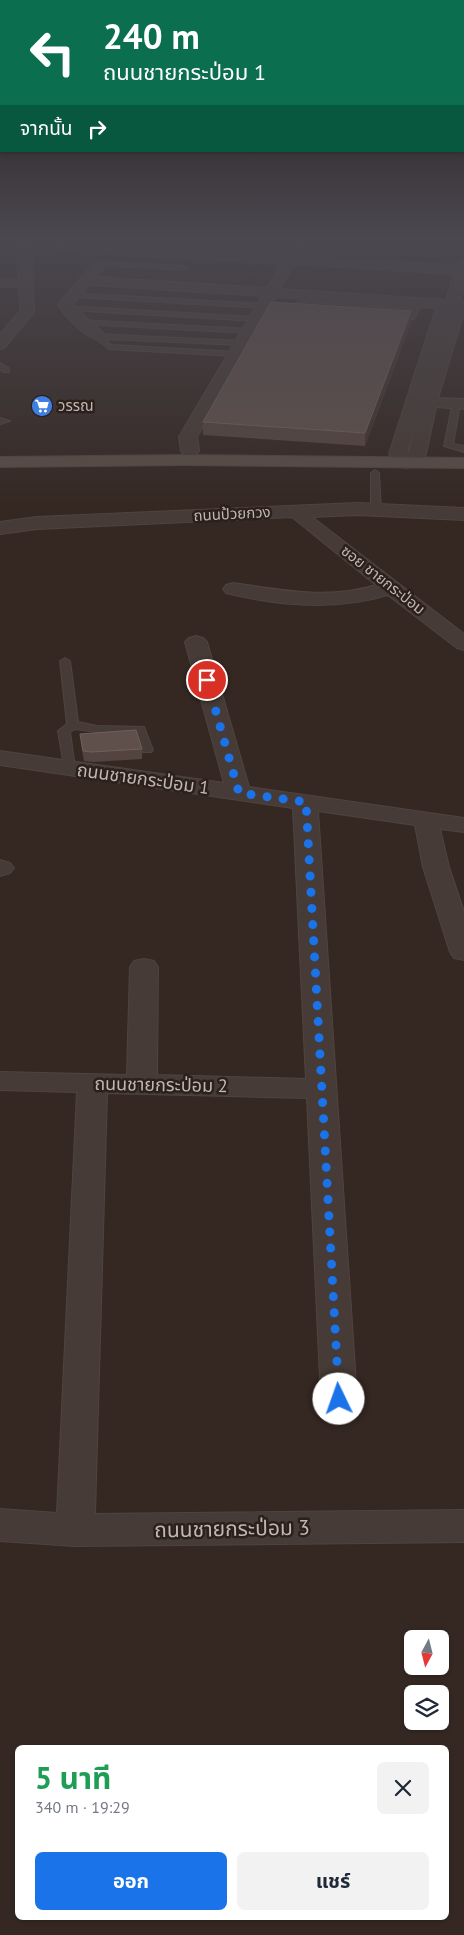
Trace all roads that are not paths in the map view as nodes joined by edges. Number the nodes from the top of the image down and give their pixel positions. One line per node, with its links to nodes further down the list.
1 (15, 326): 10 (street)
2 (86, 326): 9 (street)
3 (161, 326): 8 (lane)
4 (220, 326): 8 (lane)
5 (220, 326): 8 (lane)
6 (252, 326): 8 (street)
7 (451, 326): 11 (street)
8 (249, 331): 9 (lane); 9 (lane); 15 (street)
9 (98, 336)
10 (0, 344)
11 (421, 402): 12 (street); 17 (street)
12 (460, 404): 13 (lane)
13 (464, 449)
14 (0, 451): 15 (street)
15 (190, 451): 17 (street)
16 (464, 454): 17 (street)
17 (407, 457): 18 (street); 19 (street)
18 (0, 462)
19 (464, 463)
20 (375, 473): 21 (lane)
21 (376, 511): 22 (street, ถนนป้วยกวง); 25 (street, ถนนป้วยกวง)
22 (464, 514)
23 (301, 517): 24 (street, ถนนป้วยกวง); 26 (street, ถนนป้วยกวง); 27 (street, ซอย ชายกระป่อม)
24 (464, 520)
25 (0, 528)
26 (0, 534)
27 (392, 588): 28 (street); 30 (street, ซอย ชายกระป่อม)
28 (233, 589)
29 (196, 642): 36 (street)
30 (464, 644)
31 (65, 661): 32 (lane)
32 (73, 725): 33 (lane); 35 (lane)
33 (147, 750)
34 (0, 758): 35 (street, ถนนชายกระป่อม 1)
35 (69, 768): 36 (street, ถนนชายกระป่อม 1)
36 (239, 793): 37 (street, ถนนชายกระป่อม 1)
37 (306, 802): 38 (street, ถนนชายกระป่อม 1); 45 (street)
38 (426, 820): 39 (street, ถนนชายกระป่อม 1); 40 (street)
39 (464, 825)
40 (464, 952)
41 (144, 967): 44 (street)
42 (0, 1081): 43 (street, ถนนชายกระป่อม 2)
43 (92, 1084): 44 (street, ถนนชายกระป่อม 2); 49 (street)
44 (142, 1085): 45 (street, ถนนชายกระป่อม 2)
45 (322, 1089): 46 (street)
46 (339, 1399)
47 (0, 1525): 49 (street, ถนนชายกระป่อม 3)
48 (464, 1526): 49 (street, ถนนชายกระป่อม 3)
49 (74, 1530)

